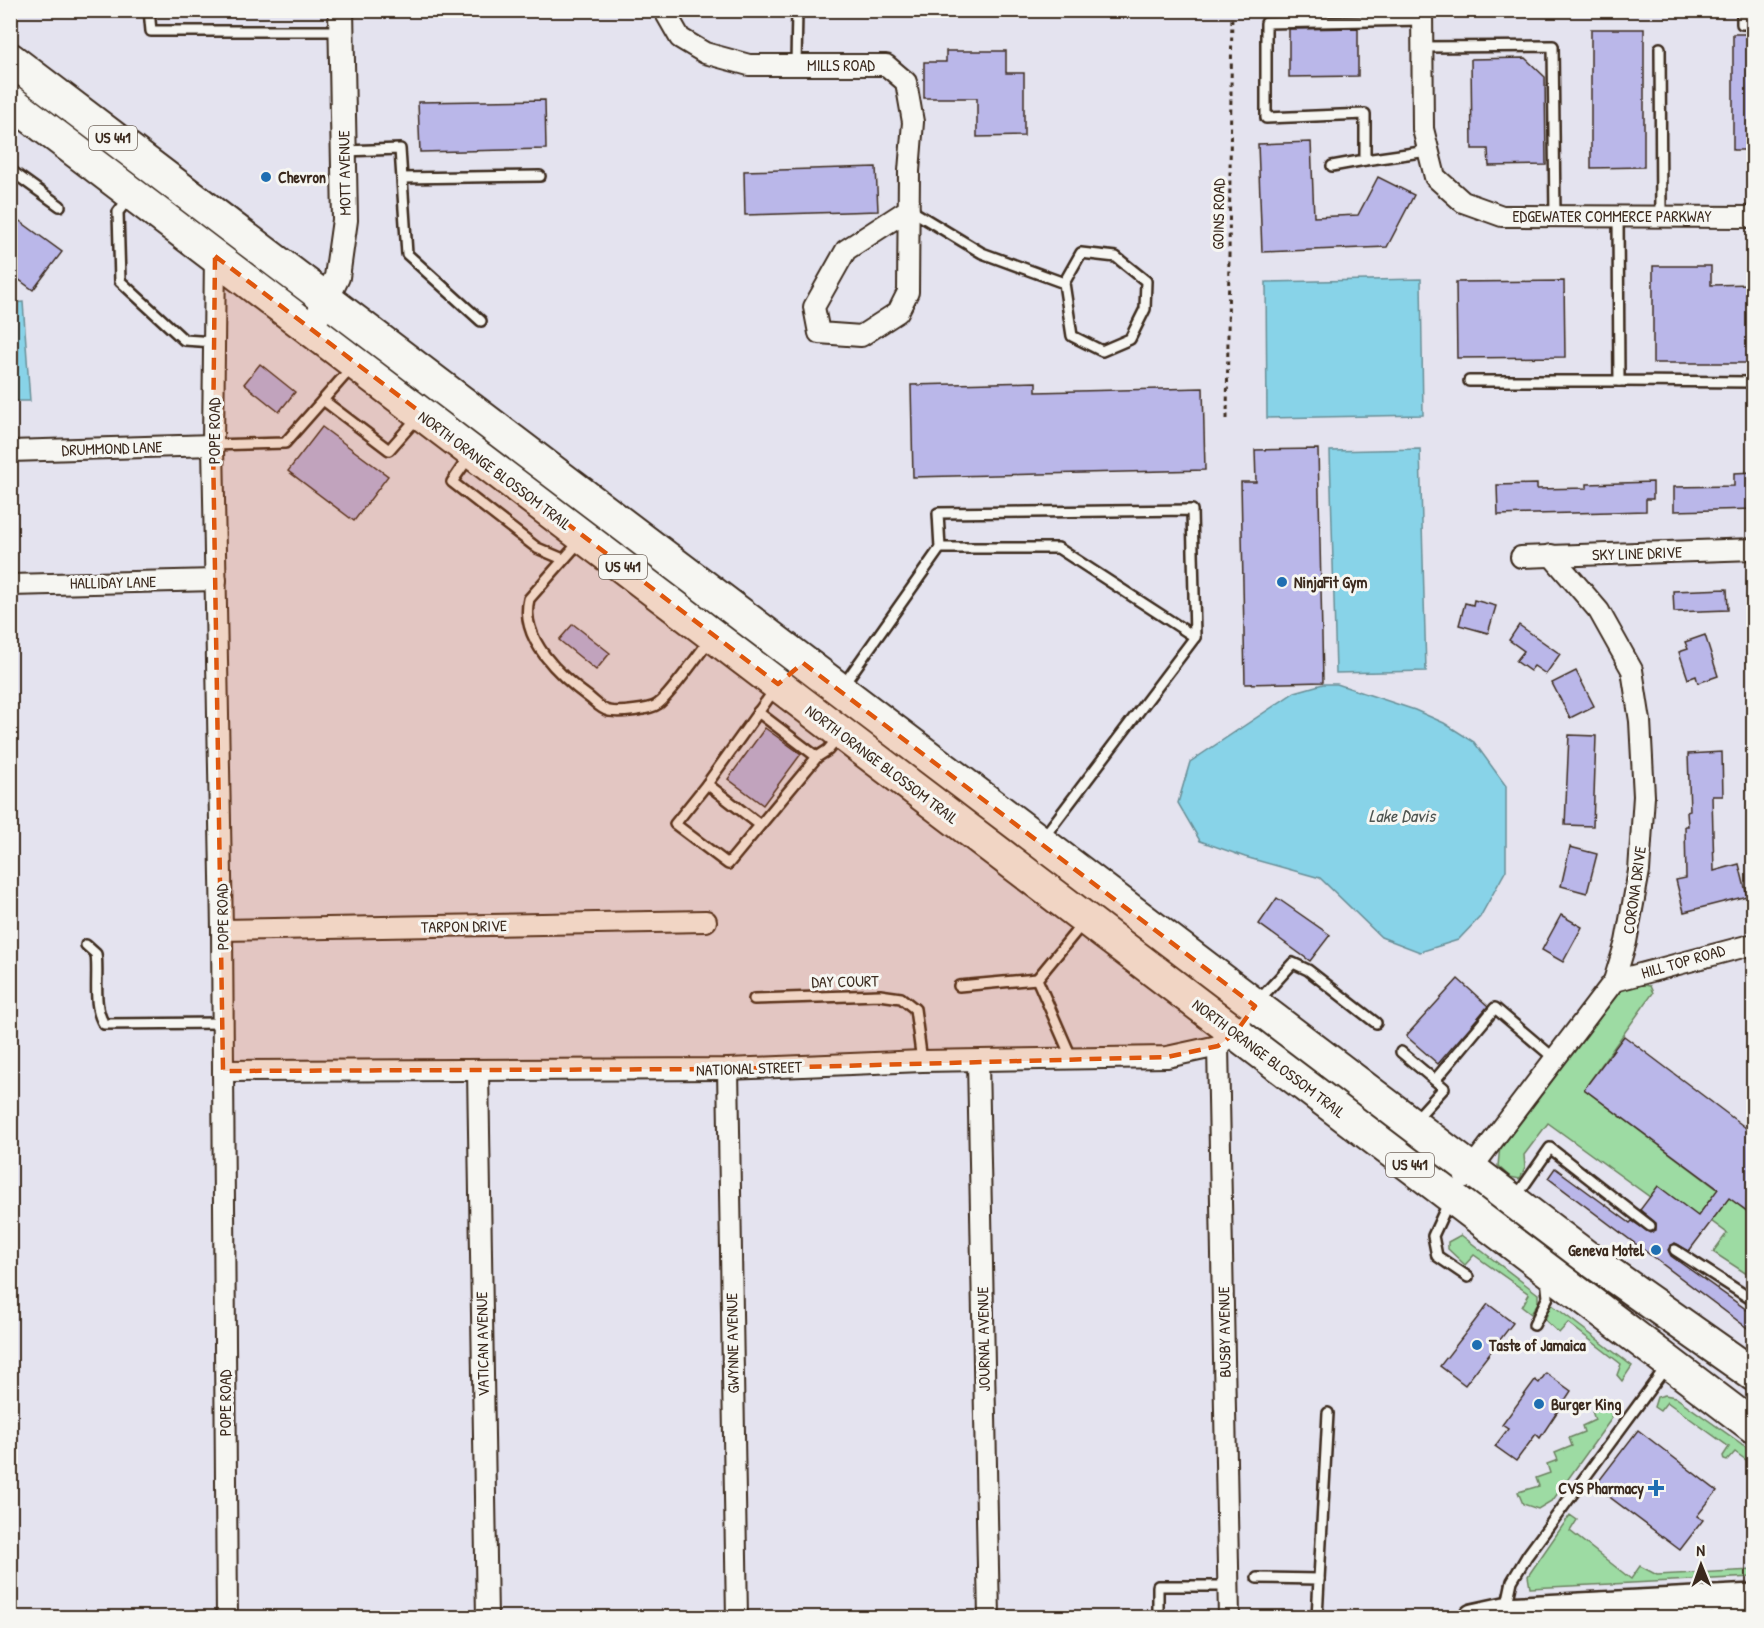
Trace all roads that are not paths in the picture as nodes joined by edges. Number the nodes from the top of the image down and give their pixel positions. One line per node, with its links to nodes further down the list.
1 (149, 10): 6 (lane)
2 (664, 10): 11 (street, MILLS ROAD)
3 (797, 10): 11 (lane)
4 (1742, 10): 7 (lane)
5 (1422, 15): 8 (street, EDGEWATER COMMERCE PARKWAY); 15 (lane)
6 (341, 21): 13 (street, MOTT AVENUE)
7 (1754, 24)
8 (1422, 47): 14 (street, EDGEWATER COMMERCE PARKWAY); 24 (lane)
9 (1660, 48): 26 (lane)
10 (10, 59): 23 (main road, NORTH ORANGE BLOSSOM TRAIL / US 441)
11 (796, 65): 22 (street, MILLS ROAD)
12 (10, 101): 20 (main road, NORTH ORANGE BLOSSOM TRAIL / US 441)
13 (344, 151): 19 (lane); 30 (street, MOTT AVENUE)
14 (1428, 151): 15 (lane); 24 (street, EDGEWATER COMMERCE PARKWAY)
15 (1365, 160): 16 (lane)
16 (1332, 166)
17 (10, 170): 21 (lane)
18 (540, 176): 19 (lane)
19 (402, 178): 31 (lane)
20 (133, 194): 28 (main road, NORTH ORANGE BLOSSOM TRAIL / US 441); 33 (lane)
21 (60, 206)
22 (909, 209): 22 (street, MILLS ROAD); 29 (lane)
23 (216, 216): 28 (street, POPE ROAD); 30 (main road, NORTH ORANGE BLOSSOM TRAIL / US 441)
24 (1556, 216): 25 (street, EDGEWATER COMMERCE PARKWAY)
25 (1618, 216): 26 (street, EDGEWATER COMMERCE PARKWAY); 36 (lane)
26 (1661, 217): 27 (street, EDGEWATER COMMERCE PARKWAY)
27 (1753, 217)
28 (215, 256): 32 (main road, NORTH ORANGE BLOSSOM TRAIL / US 441); 33 (street, POPE ROAD)
29 (1064, 284): 29 (lane)
30 (327, 300): 32 (street, MOTT AVENUE); 51 (main road, NORTH ORANGE BLOSSOM TRAIL / US 441)
31 (481, 321)
32 (309, 328): 34 (main road, NORTH ORANGE BLOSSOM TRAIL / US 441)
33 (214, 342): 40 (street, POPE ROAD)
34 (355, 363): 38 (lane); 39 (main road, NORTH ORANGE BLOSSOM TRAIL / US 441)
35 (1469, 381): 36 (lane)
36 (1619, 381): 37 (lane)
37 (1752, 382)
38 (323, 400): 39 (lane); 40 (lane)
39 (421, 413): 42 (main road, NORTH ORANGE BLOSSOM TRAIL / US 441)
40 (213, 445): 41 (street, DRUMMOND LANE); 47 (street, POPE ROAD)
41 (10, 451)
42 (574, 548): 49 (main road, NORTH ORANGE BLOSSOM TRAIL / US 441); 49 (lane)
43 (940, 548): 50 (lane); 50 (lane); 53 (lane)
44 (1754, 549): 45 (street, SKY LINE DRIVE)
45 (1551, 555): 46 (street, SKY LINE DRIVE); 66 (street, CORONA DRIVE)
46 (1521, 556)
47 (216, 580): 48 (street, HALLIDAY LANE); 62 (street, POPE ROAD)
48 (10, 585)
49 (714, 636): 52 (main road, NORTH ORANGE BLOSSOM TRAIL / US 441)
50 (1195, 637): 59 (lane)
51 (803, 663): 52 (street); 53 (main road, NORTH ORANGE BLOSSOM TRAIL / US 441)
52 (778, 684): 54 (lane); 55 (main road, NORTH ORANGE BLOSSOM TRAIL / US 441)
53 (839, 690): 59 (main road, NORTH ORANGE BLOSSOM TRAIL / US 441)
54 (758, 712): 56 (lane); 57 (lane)
55 (842, 733): 56 (lane); 60 (main road, NORTH ORANGE BLOSSOM TRAIL / US 441)
56 (817, 757): 58 (lane)
57 (707, 784): 58 (lane); 58 (lane)
58 (760, 825)
59 (1040, 843): 69 (main road, NORTH ORANGE BLOSSOM TRAIL / US 441)
60 (1086, 918): 65 (lane); 72 (main road, NORTH ORANGE BLOSSOM TRAIL / US 441)
61 (706, 921): 62 (street, TARPON DRIVE)
62 (222, 930): 70 (street, POPE ROAD)
63 (1754, 944): 66 (street, HILL TOP ROAD)
64 (86, 945): 70 (lane)
65 (1037, 979): 67 (lane); 74 (lane)
66 (1614, 981): 75 (street, CORONA DRIVE)
67 (959, 986)
68 (754, 999): 76 (lane, DAY COURT)
69 (1255, 1005): 71 (lane); 72 (street); 82 (main road, NORTH ORANGE BLOSSOM TRAIL / US 441)
70 (223, 1023): 79 (street, POPE ROAD)
71 (1376, 1023)
72 (1227, 1039): 74 (street, NATIONAL STREET); 84 (main road, NORTH ORANGE BLOSSOM TRAIL / US 441); 98 (street, BUSBY AVENUE)
73 (1401, 1052): 81 (lane)
74 (1072, 1059): 77 (street, NATIONAL STREET)
75 (1555, 1059): 81 (lane); 83 (street, CORONA DRIVE)
76 (922, 1061): 77 (street, NATIONAL STREET); 78 (street, NATIONAL STREET)
77 (978, 1061): 105 (street, JOURNAL AVENUE)
78 (728, 1069): 80 (street, NATIONAL STREET); 104 (street, GWYNNE AVENUE)
79 (223, 1071): 80 (street, NATIONAL STREET); 102 (street, POPE ROAD)
80 (478, 1071): 103 (street, VATICAN AVENUE)
81 (1435, 1080): 82 (lane)
82 (1411, 1124): 83 (main road, NORTH ORANGE BLOSSOM TRAIL / US 441)
83 (1470, 1169): 84 (street, CORONA DRIVE); 85 (main road, NORTH ORANGE BLOSSOM TRAIL / US 441)
84 (1452, 1196): 88 (main road, NORTH ORANGE BLOSSOM TRAIL / US 441); 89 (lane)
85 (1513, 1201): 86 (lane); 93 (main road, NORTH ORANGE BLOSSOM TRAIL / US 441)
86 (1650, 1226)
87 (1675, 1250): 90 (lane)
88 (1544, 1267): 91 (lane); 92 (main road, NORTH ORANGE BLOSSOM TRAIL / US 441)
89 (1468, 1277)
90 (1754, 1301)
91 (1534, 1325)
92 (1669, 1363): 95 (main road, NORTH ORANGE BLOSSOM TRAIL / US 441); 101 (lane)
93 (1751, 1368)
94 (1328, 1413): 97 (lane)
95 (1754, 1427)
96 (1257, 1578): 97 (lane)
97 (1319, 1579): 108 (lane)
98 (1228, 1586): 106 (lane); 107 (street, BUSBY AVENUE)
99 (1754, 1598): 100 (main road)
100 (1635, 1605): 101 (main road); 110 (main road)
101 (1505, 1611): 109 (main road)
102 (227, 1617)
103 (487, 1617)
104 (737, 1617)
105 (989, 1617)
106 (1158, 1617)
107 (1229, 1617)
108 (1317, 1617)
109 (1473, 1617)
110 (1575, 1617)

